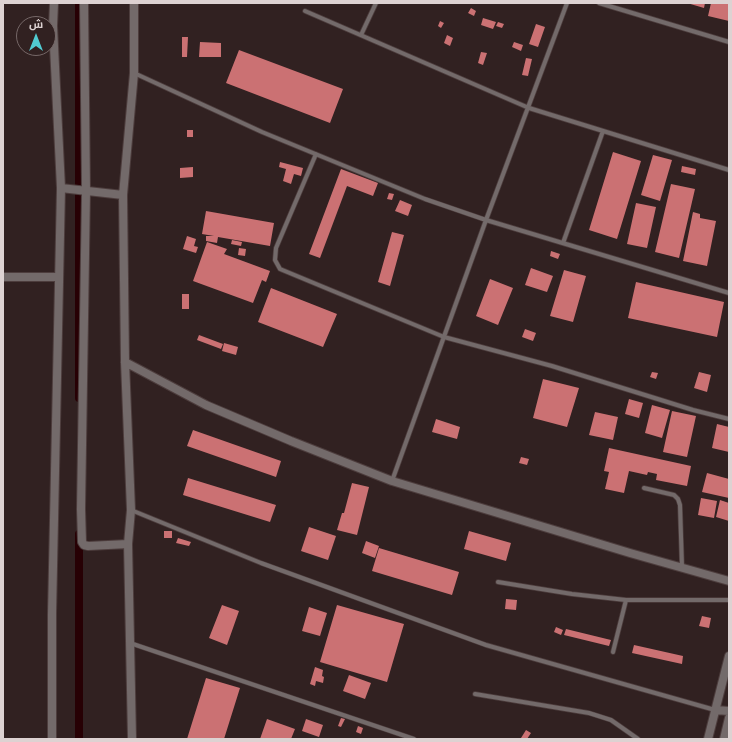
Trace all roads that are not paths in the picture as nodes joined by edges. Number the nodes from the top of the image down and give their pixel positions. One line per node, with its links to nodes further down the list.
1 (54, 3): 15 (street)
2 (84, 3): 16 (street)
3 (134, 3): 10 (street)
4 (376, 3): 8 (lane)
5 (567, 3): 11 (lane)
6 (599, 3): 9 (lane)
7 (305, 11): 8 (lane)
8 (361, 35): 11 (lane)
9 (729, 42)
10 (134, 73): 13 (lane); 17 (street)
11 (529, 108): 12 (lane); 18 (lane)
12 (603, 131): 14 (lane); 19 (lane)
13 (316, 154): 18 (lane); 23 (lane)
14 (729, 170)
15 (61, 188): 16 (street); 21 (street)
16 (86, 191): 17 (street); 29 (street)
17 (123, 195): 24 (street)
18 (486, 220): 19 (lane); 23 (lane)
19 (563, 243): 22 (lane)
20 (3, 276): 21 (street)
21 (59, 277): 42 (street)
22 (729, 293)
23 (444, 337): 25 (lane); 26 (lane)
24 (125, 362): 26 (street); 28 (street)
25 (729, 419)
26 (392, 480): 30 (street)
27 (644, 488): 30 (lane)
28 (131, 510): 29 (street); 39 (lane)
29 (128, 544): 35 (street)
30 (682, 567): 31 (street)
31 (729, 580)
32 (498, 582): 33 (lane)
33 (626, 600): 34 (lane); 36 (lane)
34 (729, 600)
35 (130, 643): 43 (street); 44 (lane)
36 (612, 652)
37 (729, 656): 39 (street)
38 (475, 694): 45 (lane)
39 (715, 710): 40 (street); 46 (street)
40 (729, 711)
41 (729, 718): 47 (street)
42 (52, 739)
43 (132, 739)
44 (414, 739)
45 (638, 739)
46 (708, 739)
47 (724, 739)

